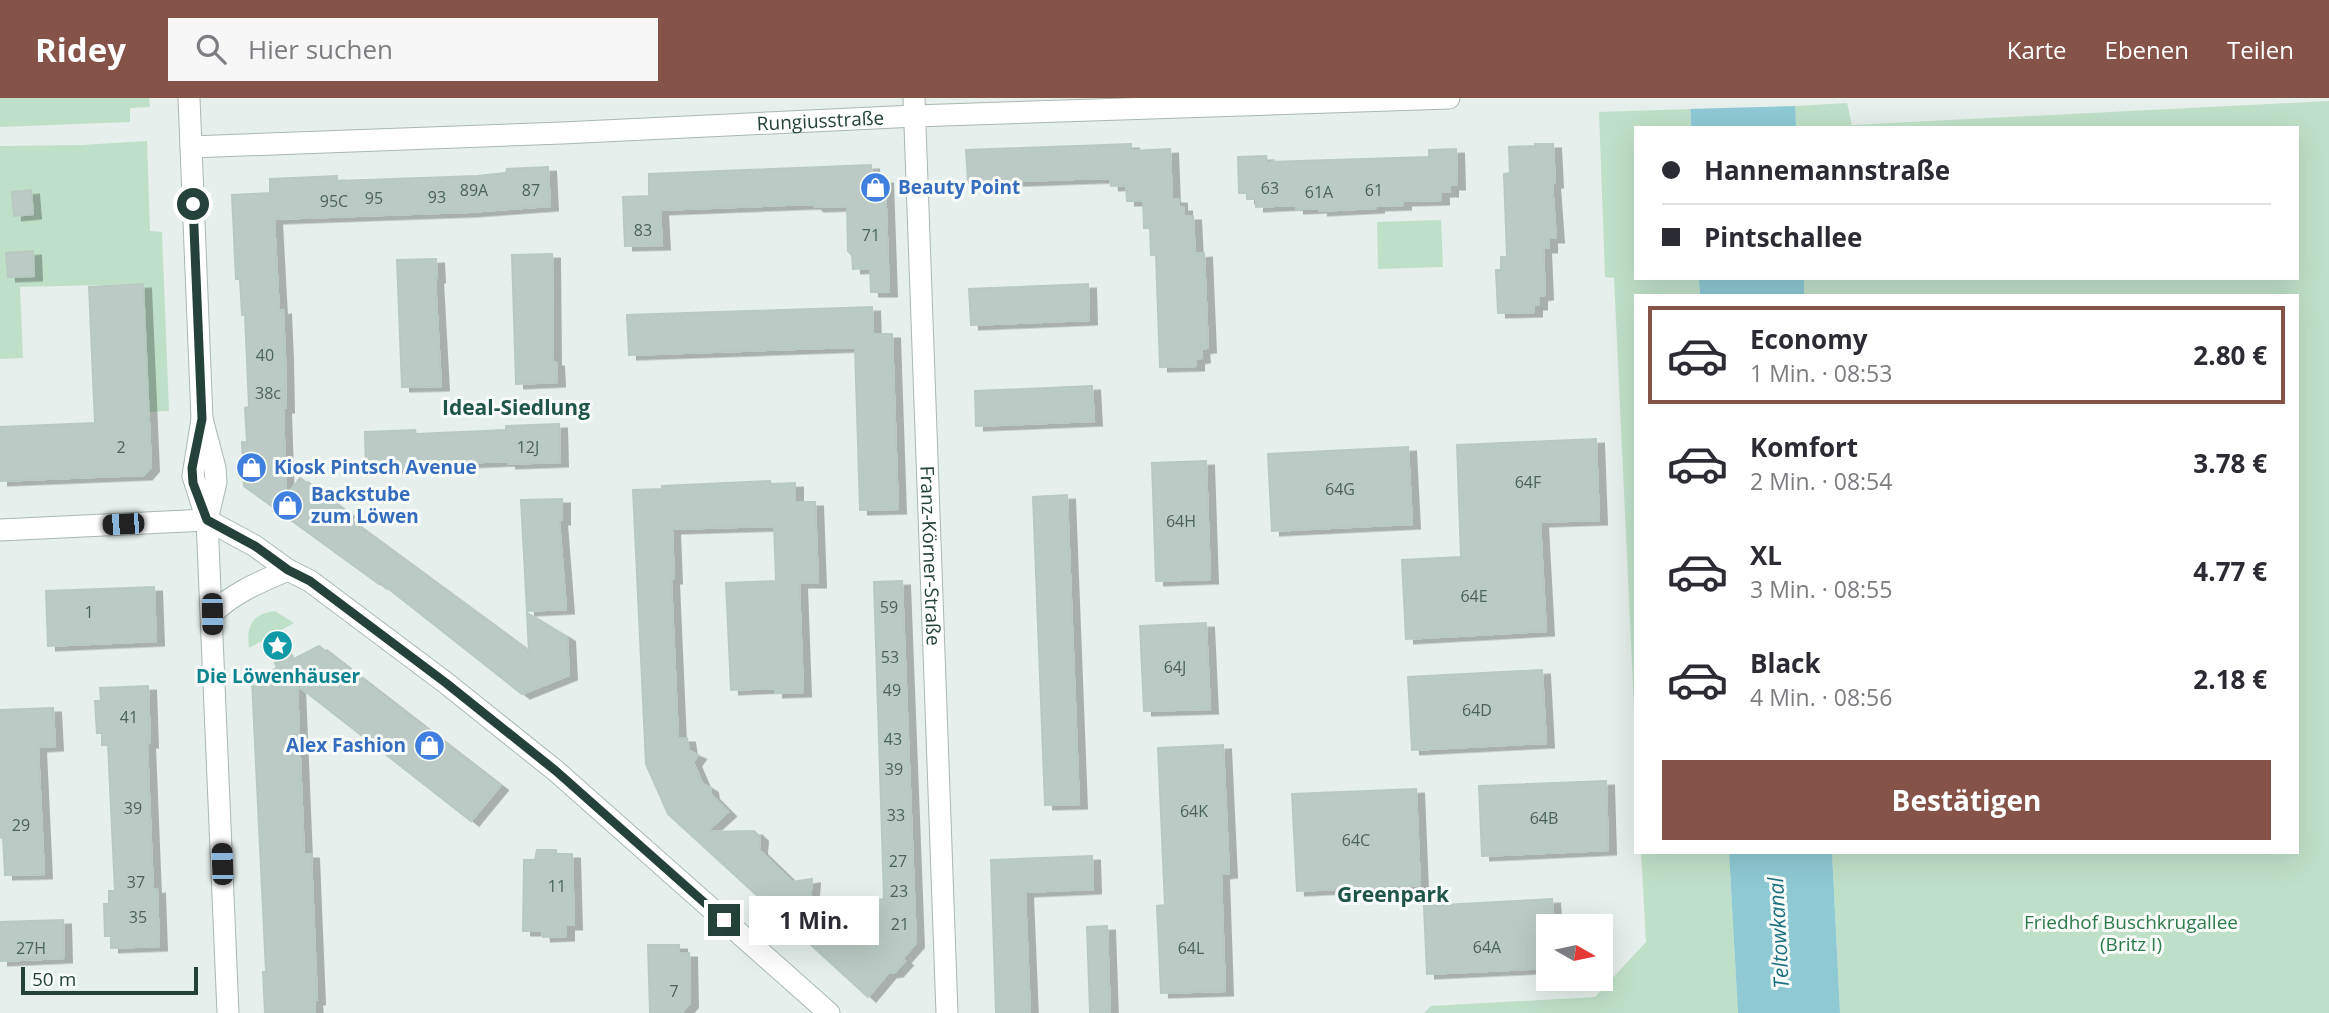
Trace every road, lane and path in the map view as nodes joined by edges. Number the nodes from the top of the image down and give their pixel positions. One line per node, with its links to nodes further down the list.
1 (189, 98): 5 (street)
2 (1449, 98): 3 (street, Rungiusstraße)
3 (1140, 103): 4 (street, Rungiusstraße)
4 (914, 107): 5 (street, Rungiusstraße); 12 (street, Franz-Körner-Straße)
5 (191, 147): 6 (street)
6 (207, 520): 7 (street); 8 (street); 9 (street)
7 (0, 530)
8 (288, 570): 9 (street); 11 (street)
9 (212, 614): 10 (street)
10 (228, 1013)
11 (829, 1013)
12 (947, 1013)

